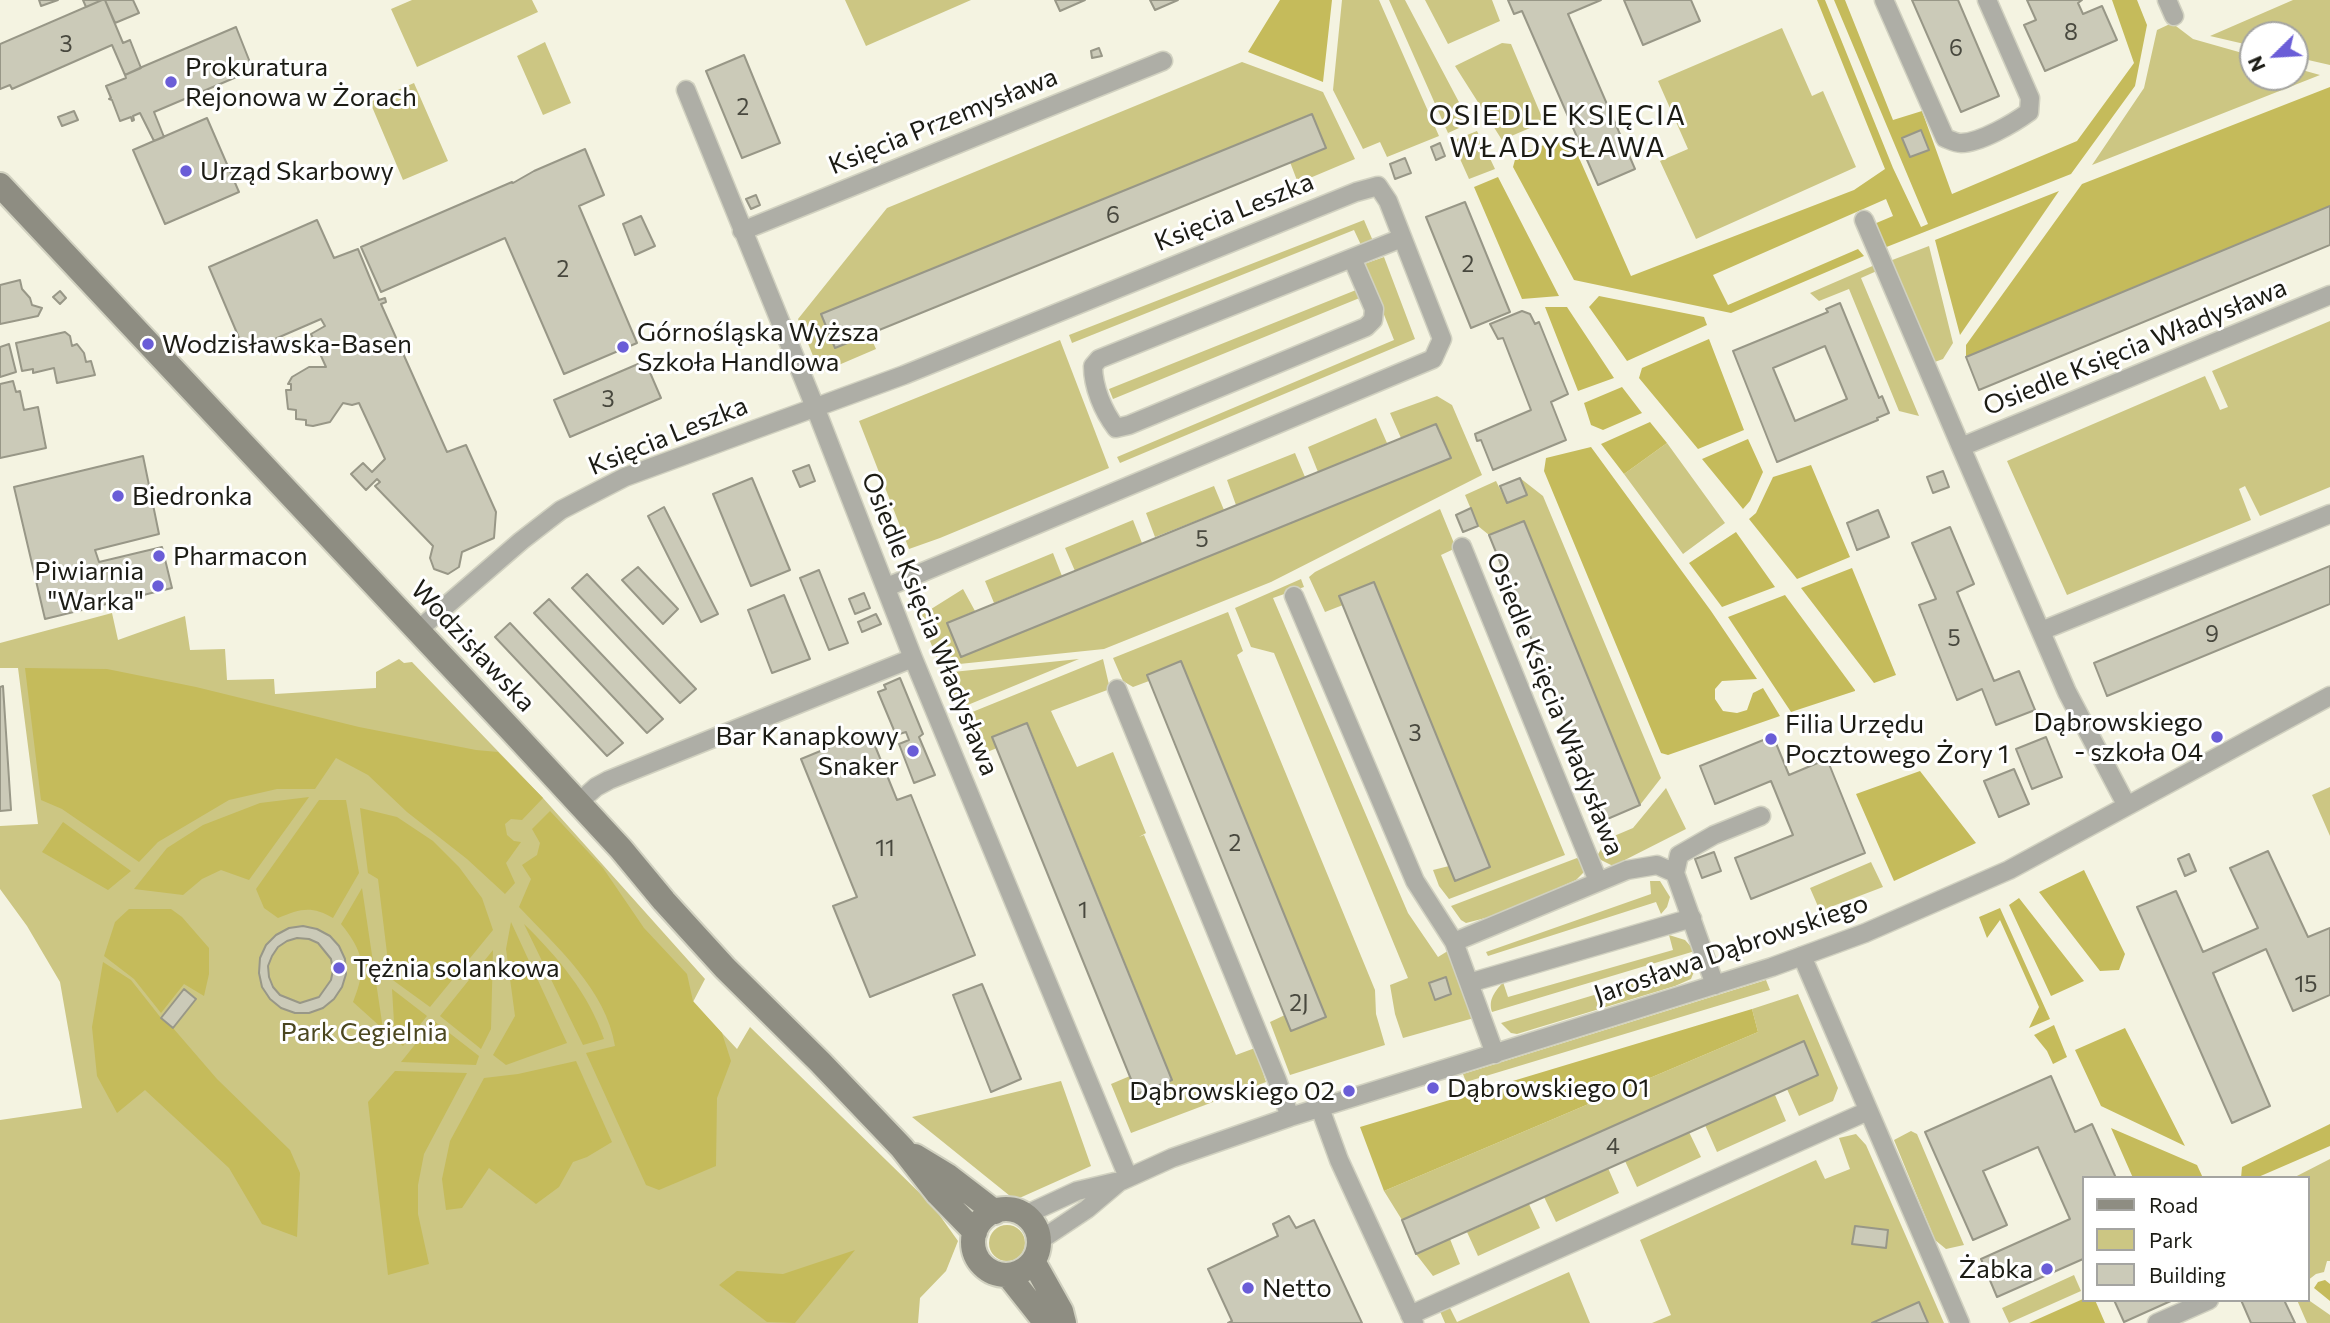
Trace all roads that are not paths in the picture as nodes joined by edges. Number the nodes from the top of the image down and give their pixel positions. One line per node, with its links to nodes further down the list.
1 (1884, 0): 2 (street)
2 (1987, 0)
3 (1163, 61): 7 (street, Księcia Przemysława)
4 (686, 90): 7 (street, Osiedle Księcia Władysława)
5 (0, 185): 17 (street, Wodzisławska)
6 (1864, 220): 12 (street, Osiedle Księcia Władysława)
7 (742, 231): 11 (street, Osiedle Księcia Władysława)
8 (1402, 238): 9 (street); 11 (street, Księcia Leszka); 15 (street, Księcia Leszka)
9 (1352, 258): 9 (street)
10 (2330, 295): 12 (street, Osiedle Księcia Władysława)
11 (815, 407): 15 (street, Osiedle Księcia Władysława); 17 (street, Księcia Leszka)
12 (1961, 447): 18 (street, Osiedle Księcia Władysława)
13 (2330, 514): 18 (street)
14 (1462, 547): 26 (street, Osiedle Księcia Władysława)
15 (887, 587): 19 (street, Osiedle Księcia Władysława)
16 (1294, 596): 28 (street)
17 (417, 631): 22 (street, Wodzisławska)
18 (2041, 631): 23 (street, Osiedle Księcia Władysława)
19 (913, 658): 22 (street); 37 (street, Osiedle Księcia Władysława)
20 (1117, 689): 35 (street)
21 (2330, 696): 23 (street, Jarosława Dąbrowskiego)
22 (578, 803): 36 (street, Wodzisławska)
23 (2127, 806): 29 (street, Jarosława Dąbrowskiego)
24 (1761, 816): 25 (street)
25 (1675, 873): 26 (street); 27 (street)
26 (1598, 881): 28 (street)
27 (1692, 918): 30 (street); 31 (street)
28 (1454, 942): 30 (street)
29 (1802, 956): 31 (street, Jarosława Dąbrowskiego); 34 (street)
30 (1469, 983): 32 (street)
31 (1715, 985): 32 (street, Jarosława Dąbrowskiego)
32 (1495, 1054): 33 (street, Jarosława Dąbrowskiego)
33 (1320, 1108): 35 (street, Jarosława Dąbrowskiego); 44 (street)
34 (1868, 1111): 44 (street); 47 (street)
35 (1290, 1117): 37 (street, Jarosława Dąbrowskiego)
36 (902, 1148): 38 (street, Wodzisławska); 40 (street, Wodzisławska)
37 (1124, 1179): 39 (street, Jarosława Dąbrowskiego); 41 (street, Jarosława Dąbrowskiego)
38 (995, 1212): 39 (street); 40 (street)
39 (1025, 1215): 41 (street)
40 (975, 1232): 42 (street)
41 (1036, 1251): 42 (street); 46 (street)
42 (1008, 1275): 45 (street)
43 (2204, 1302): 48 (street)
44 (1412, 1319)
45 (1046, 1323)
46 (1064, 1323)
47 (1960, 1323)
48 (2157, 1323)

